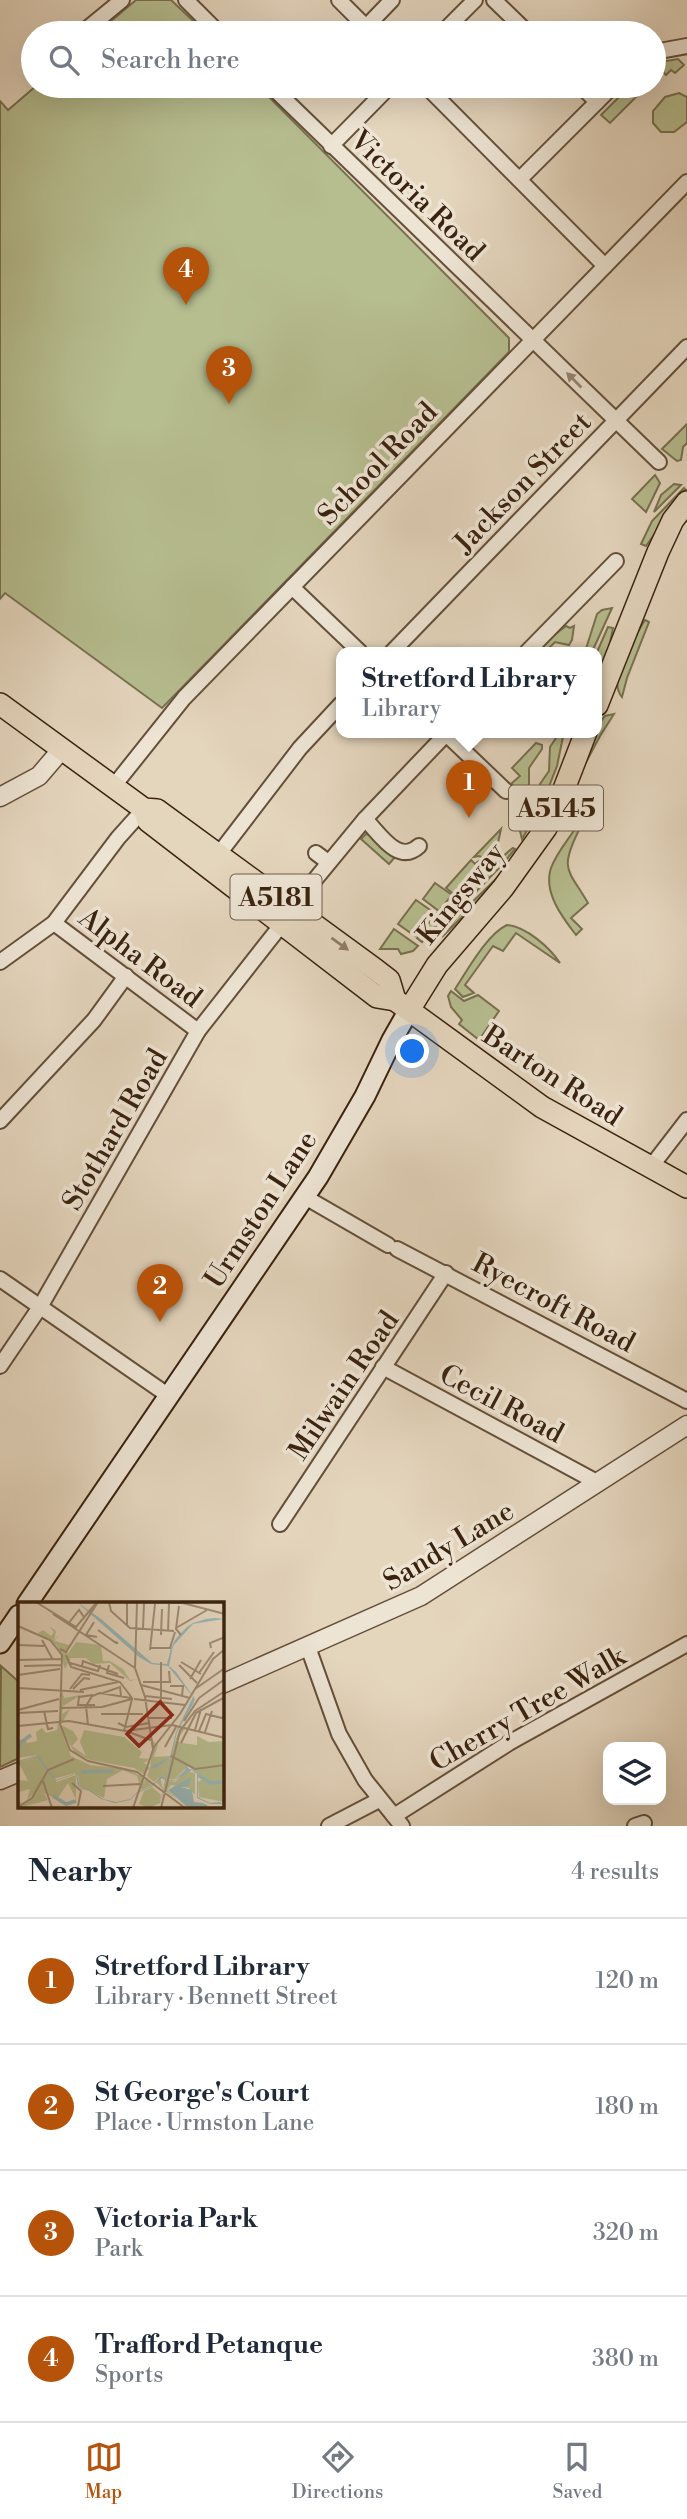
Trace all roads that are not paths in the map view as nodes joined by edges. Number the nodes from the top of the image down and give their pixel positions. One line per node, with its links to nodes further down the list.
1 (122, 0): 7 (street)
2 (186, 0): 8 (street)
3 (339, 0): 9 (street)
4 (392, 0): 10 (street)
5 (475, 0): 11 (street)
6 (494, 0): 12 (street)
7 (97, 21)
8 (207, 21)
9 (360, 21)
10 (376, 21)
11 (454, 21)
12 (516, 21)
13 (687, 46): 14 (street)
14 (666, 50)
15 (283, 98): 21 (street, Victoria Road)
16 (378, 98): 21 (street)
17 (438, 98): 22 (street)
18 (593, 98): 20 (street)
19 (601, 98): 20 (street)
20 (597, 102): 22 (street)
21 (331, 146): 25 (street, Victoria Road)
22 (520, 179): 24 (street)
23 (687, 182): 24 (street, School Road)
24 (605, 266): 25 (street, School Road)
25 (532, 338): 27 (street, Victoria Road, one-way to 25); 31 (street, School Road)
26 (687, 347): 27 (street, Jackson Street)
27 (616, 421): 28 (street, Victoria Road); 33 (street, Jackson Street)
28 (659, 462)
29 (687, 502): 35 (main road)
30 (616, 561): 34 (street)
31 (292, 587): 32 (street); 42 (street, School Road)
32 (355, 647)
33 (397, 647)
34 (532, 647)
35 (602, 693)
36 (0, 704): 41 (main road, A5181)
37 (336, 709): 48 (street)
38 (441, 738): 46 (street, Stothard Road)
39 (451, 738): 43 (street)
40 (584, 738): 53 (main road, Kingsway / A5145)
41 (62, 749): 42 (main road, Barton Road / A5181); 44 (street)
42 (113, 787): 45 (main road, Barton Road / A5181)
43 (506, 791)
44 (0, 797)
45 (144, 809): 48 (main road, Barton Road / A5181); 49 (main road, Barton Road / A5181); 50 (street)
46 (365, 819): 47 (street); 49 (street, Stothard Road)
47 (419, 846)
48 (218, 855): 49 (main road, Barton Road / A5181)
49 (293, 908): 53 (main road, Barton Road / A5181); 54 (street, Stothard Road)
50 (54, 923): 51 (street); 52 (street, Alpha Road)
51 (0, 962)
52 (126, 976): 54 (street, Alpha Road); 56 (street)
53 (402, 1005): 57 (main road, Barton Road / A5181); 59 (main road, Urmston Lane)
54 (198, 1031): 62 (street, Stothard Road)
55 (687, 1120): 57 (street)
56 (0, 1121)
57 (650, 1168): 58 (main road, Barton Road / A5181)
58 (687, 1187)
59 (304, 1197): 60 (street, Ryecroft Road); 65 (main road, Urmston Lane)
60 (446, 1273): 64 (street, Milwain Road); 66 (street, Ryecroft Road)
61 (0, 1279): 62 (street)
62 (40, 1307): 63 (street, Stothard Road); 65 (street)
63 (0, 1366)
64 (383, 1367): 68 (street, Cecil Road); 69 (street, Milwain Road)
65 (169, 1396): 70 (main road, Urmston Lane)
66 (687, 1401)
67 (687, 1425): 68 (street, Sandy Lane)
68 (597, 1484): 74 (street, Sandy Lane)
69 (280, 1524)
70 (28, 1602)
71 (18, 1616): 72 (main road)
72 (0, 1643)
73 (687, 1644): 79 (street, Cherry Tree Walk)
74 (308, 1647): 75 (street, Sandy Lane); 78 (street)
75 (224, 1683)
76 (18, 1772): 77 (street)
77 (0, 1780)
78 (379, 1800): 79 (street); 80 (street)
79 (398, 1821)
80 (329, 1826)

